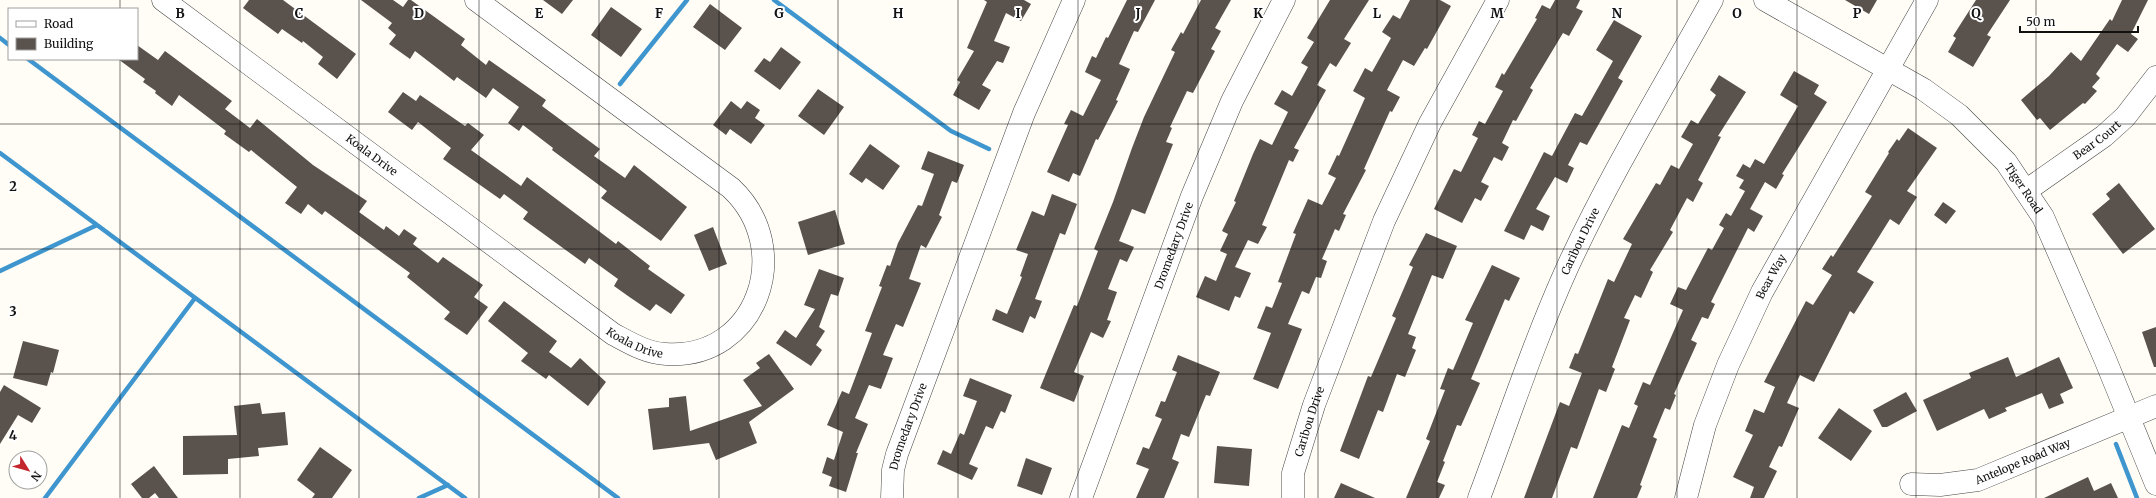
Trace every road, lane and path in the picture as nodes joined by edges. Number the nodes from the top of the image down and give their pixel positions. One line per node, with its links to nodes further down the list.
1 (163, 0): 2 (street, Koala Drive)
2 (476, 0)
3 (1074, 0): 16 (street, Dromedary Drive)
4 (1284, 0): 17 (street, Dromedary Drive)
5 (1498, 0): 18 (street, Caribou Drive)
6 (1712, 0): 19 (street, Caribou Drive)
7 (1765, 0): 9 (street, Tiger Road)
8 (1927, 0): 9 (street)
9 (1887, 69): 11 (street, Tiger Road); 20 (street, Bear Way)
10 (2156, 78): 11 (street, Bear Court)
11 (2027, 190): 13 (street, Tiger Road)
12 (2156, 406): 13 (street, Antelope Road Way)
13 (2128, 416): 14 (street, Antelope Road Way); 15 (street, Tiger Road)
14 (1911, 484)
15 (2156, 484)
16 (892, 498)
17 (1081, 498)
18 (1293, 498)
19 (1479, 498)
20 (1686, 498)

